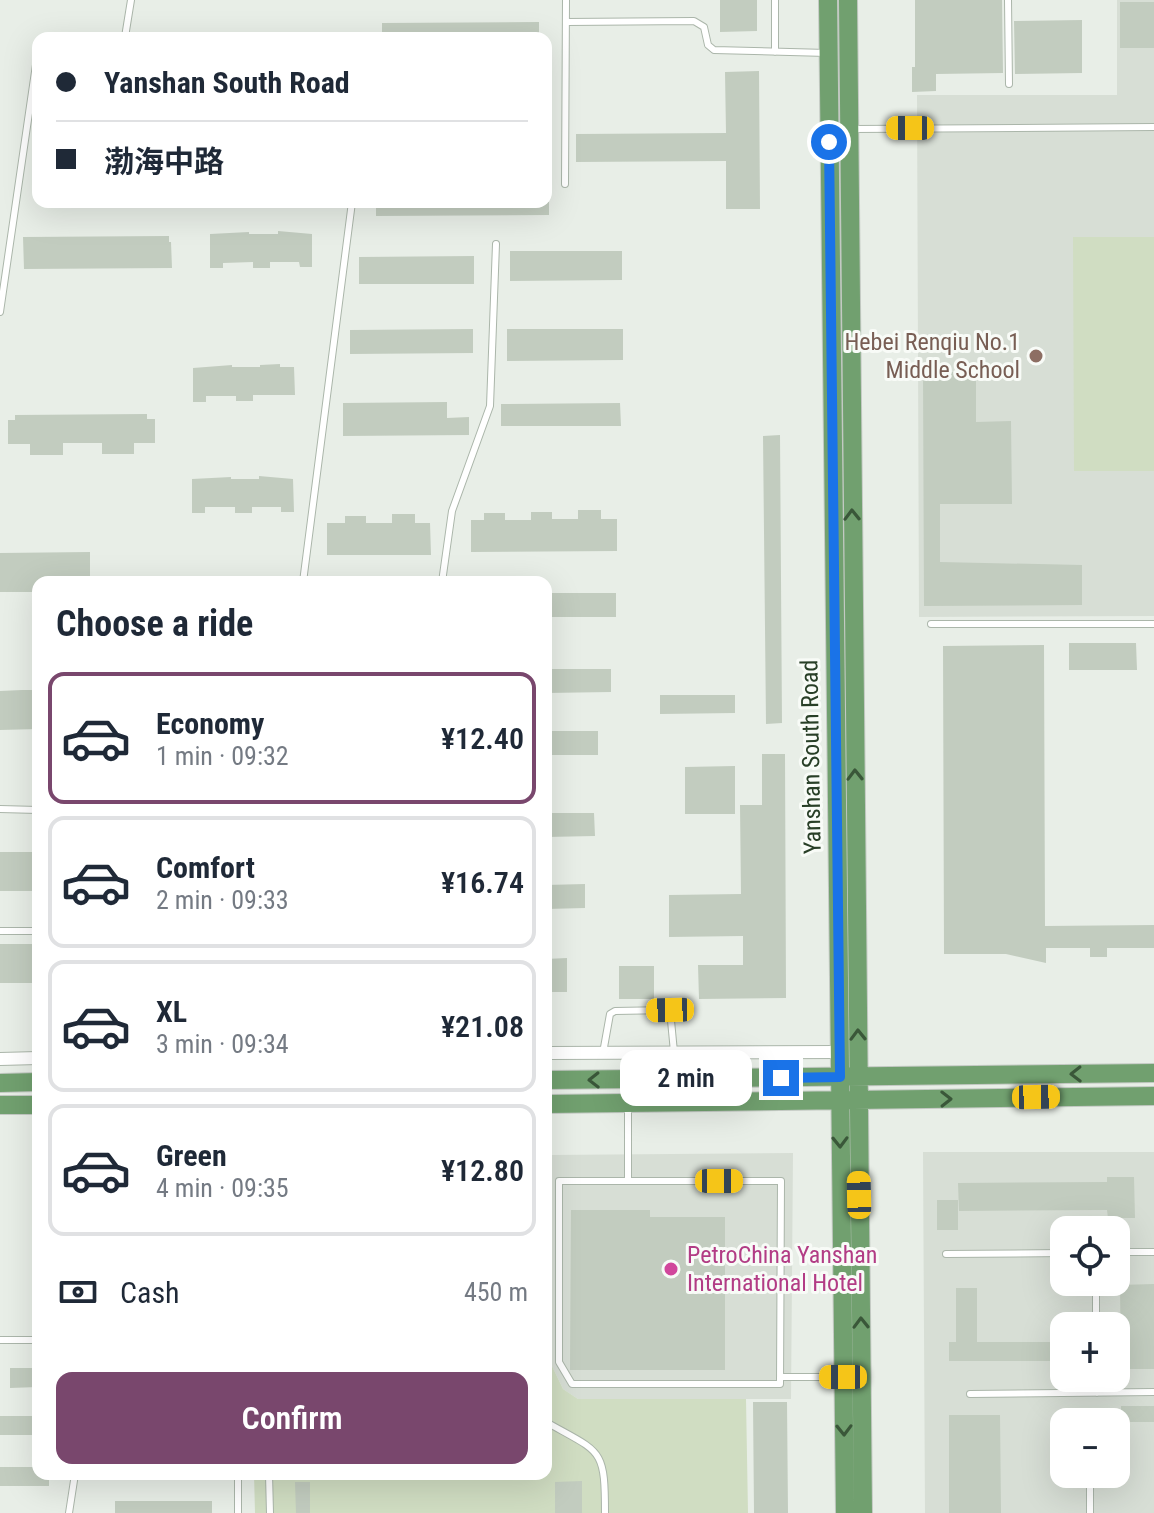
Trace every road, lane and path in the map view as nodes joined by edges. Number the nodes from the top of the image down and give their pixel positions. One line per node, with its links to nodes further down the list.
1 (131, 0): 8 (lane)
2 (566, 0): 7 (lane)
3 (775, 0): 9 (lane)
4 (828, 0): 10 (main road, Yanshan South Road)
5 (848, 0): 14 (main road, Yanshan South Road)
6 (1008, 0): 11 (lane)
7 (566, 22): 9 (lane); 15 (lane)
8 (126, 32)
9 (775, 52): 10 (lane)
10 (829, 53): 28 (main road, Yanshan South Road)
11 (1009, 84)
12 (32, 92): 18 (lane)
13 (1154, 127): 14 (lane)
14 (849, 129): 34 (main road, Yanshan South Road, one-way to 14)
15 (565, 184)
16 (351, 208): 19 (lane)
17 (496, 244): 20 (lane)
18 (0, 312)
19 (304, 576)
20 (443, 576)
21 (931, 624): 22 (lane)
22 (1154, 624)
23 (0, 809): 24 (lane)
24 (32, 810)
25 (0, 931): 26 (lane)
26 (32, 931)
27 (674, 1052): 28 (street); 30 (street); 30 (lane)
28 (839, 1052): 34 (main road, Yanshan South Road)
29 (552, 1053): 30 (street)
30 (603, 1053)
31 (32, 1058): 32 (street)
32 (0, 1059)
33 (1154, 1073): 34 (main road, one-way to 34)
34 (849, 1077): 35 (main road, one-way to 35); 39 (main road, Yanshan South Road)
35 (552, 1080)
36 (32, 1082): 37 (main road)
37 (0, 1083)
38 (1154, 1096): 39 (main road, one-way to 38)
39 (849, 1100): 40 (main road); 52 (main road, Yanshan South Road, one-way to 52); 66 (main road, Yanshan South Road, one-way to 39)
40 (628, 1103): 41 (main road); 44 (lane)
41 (552, 1104)
42 (0, 1105): 43 (main road)
43 (32, 1105)
44 (628, 1181): 51 (lane); 51 (lane)
45 (1130, 1252): 46 (lane)
46 (1154, 1252)
47 (1050, 1253): 48 (lane)
48 (946, 1254)
49 (0, 1340): 50 (lane)
50 (32, 1340)
51 (780, 1377): 52 (lane)
52 (843, 1377): 65 (main road, Yanshan South Road, one-way to 65)
53 (1154, 1392): 54 (lane)
54 (1097, 1393): 55 (lane)
55 (970, 1394)
56 (552, 1425): 64 (lane)
57 (74, 1480): 61 (lane)
58 (238, 1480): 62 (lane)
59 (269, 1480): 63 (lane)
60 (1090, 1488): 67 (lane)
61 (69, 1513)
62 (238, 1513)
63 (270, 1513)
64 (605, 1513)
65 (845, 1513)
66 (863, 1513)
67 (1090, 1513)

